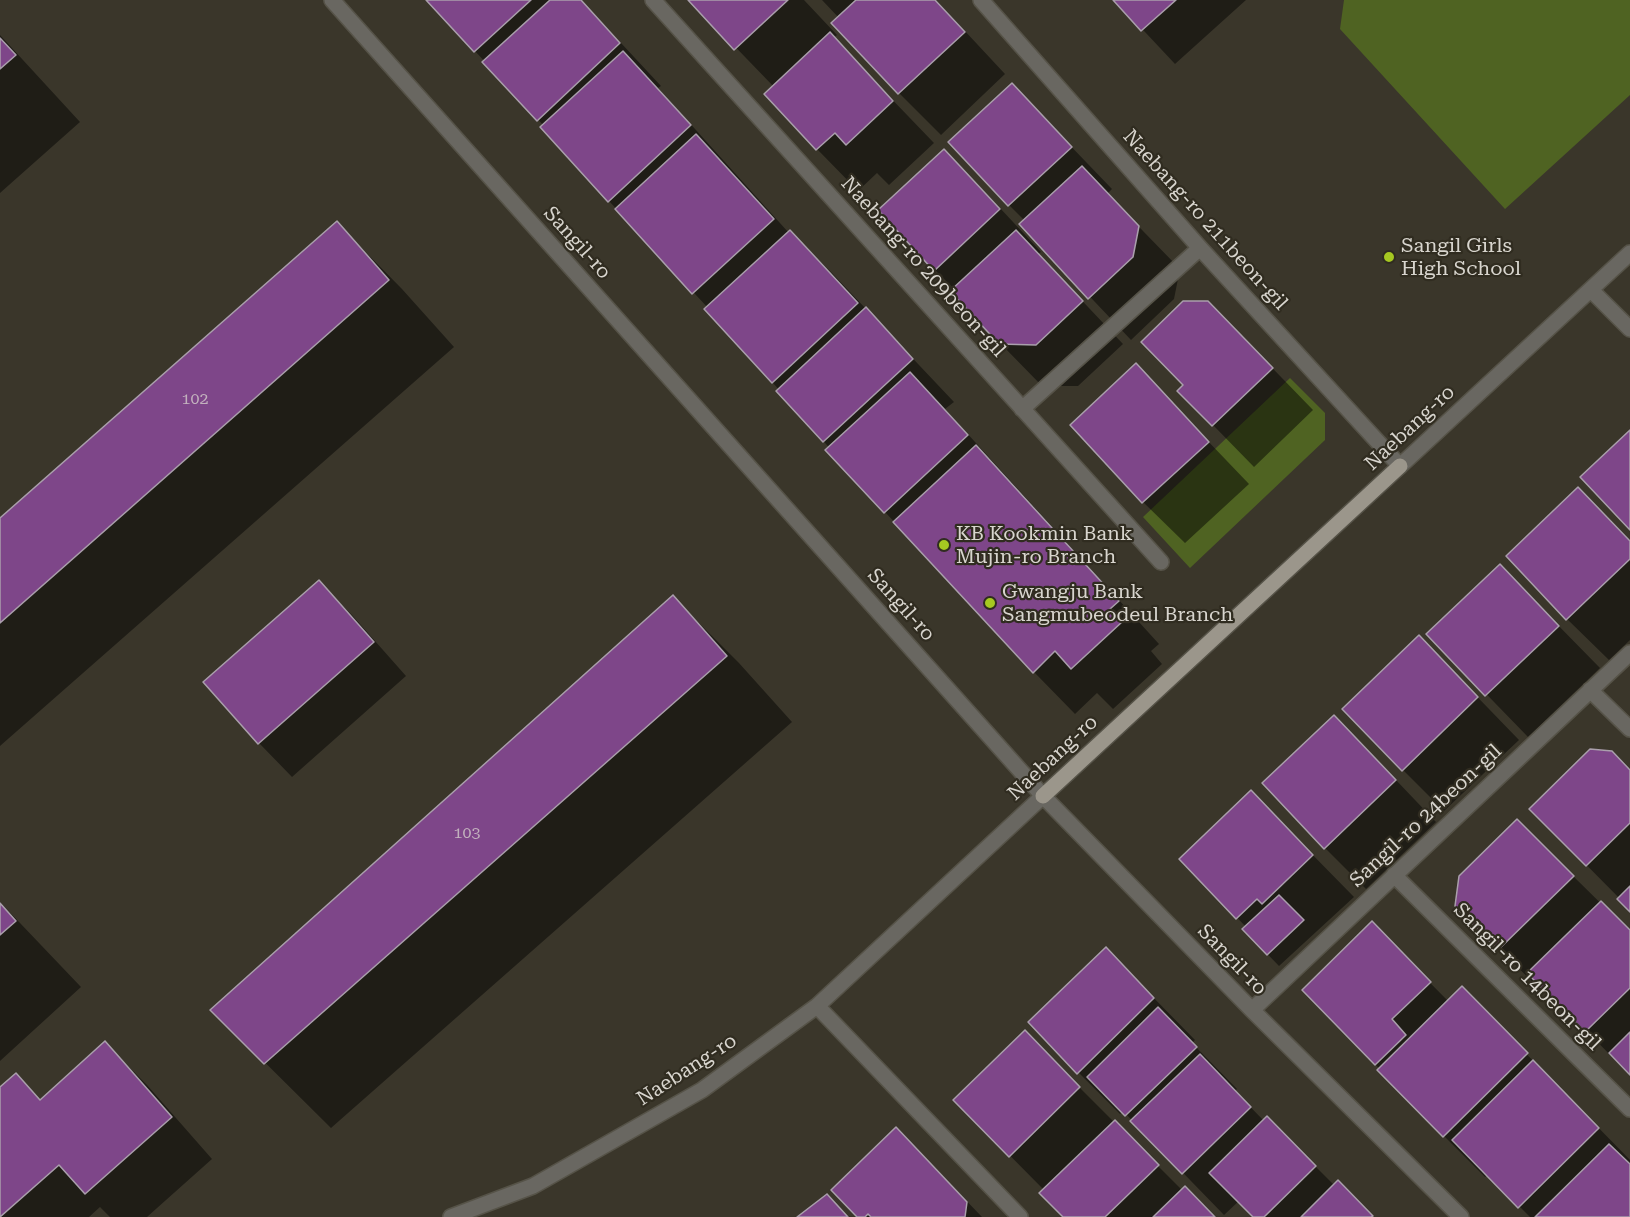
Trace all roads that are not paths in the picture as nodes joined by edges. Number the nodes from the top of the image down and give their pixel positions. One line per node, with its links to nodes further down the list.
1 (332, 0): 14 (street, Sangil-ro)
2 (653, 0): 8 (street, Naebang-ro 209beon-gil)
3 (981, 0): 4 (street, Naebang-ro 211beon-gil)
4 (1200, 248): 8 (street); 9 (street, Naebang-ro 211beon-gil)
5 (1630, 253): 6 (street, Naebang-ro)
6 (1591, 290): 7 (street); 9 (street, Naebang-ro)
7 (1630, 329)
8 (1022, 409): 10 (street, Naebang-ro 209beon-gil)
9 (1400, 466): 14 (main road, Naebang-ro)
10 (1161, 562)
11 (1630, 653): 12 (street, Sangil-ro 24beon-gil)
12 (1590, 690): 13 (street); 15 (street, Sangil-ro 24beon-gil)
13 (1630, 729)
14 (1042, 796): 16 (street, Naebang-ro); 17 (street, Sangil-ro)
15 (1394, 875): 17 (street, Sangil-ro 24beon-gil); 18 (street, Sangil-ro 14beon-gil)
16 (817, 1006): 19 (street, Naebang-ro); 20 (street)
17 (1252, 1010): 21 (street, Sangil-ro)
18 (1630, 1108)
19 (452, 1217)
20 (1020, 1217)
21 (1460, 1217)

